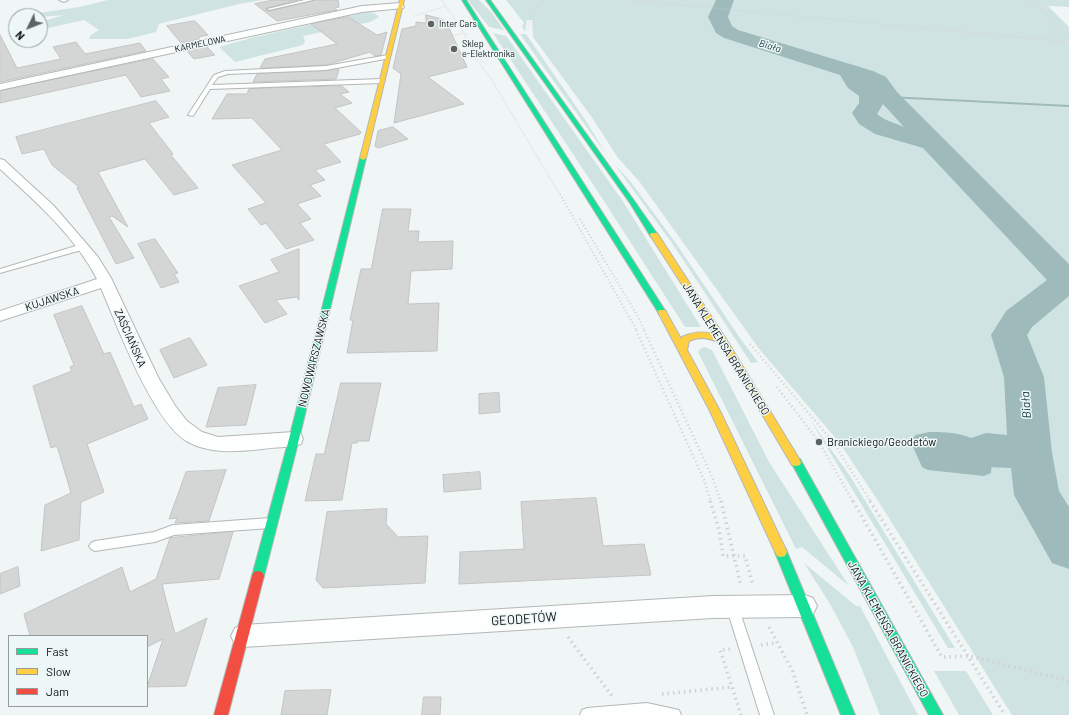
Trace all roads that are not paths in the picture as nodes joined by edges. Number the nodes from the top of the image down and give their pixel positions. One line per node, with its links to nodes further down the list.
1 (311, 0): 5 (lane)
2 (464, 0): 17 (main road)
3 (488, 0): 16 (main road, JANA KLEMENSA BRANICKIEGO)
4 (401, 3): 6 (main road, NOWOWARSZAWSKA); 8 (street, KARMELOWA)
5 (269, 8)
6 (388, 58): 7 (main road, NOWOWARSZAWSKA); 9 (lane)
7 (382, 82): 9 (lane); 18 (main road, NOWOWARSZAWSKA)
8 (0, 87)
9 (208, 87): 10 (lane)
10 (191, 114)
11 (0, 163): 12 (street, ZAŚCIAŃSKA)
12 (82, 247): 13 (lane); 14 (street, ZAŚCIAŃSKA)
13 (0, 271)
14 (105, 281): 15 (street, KUJAWSKA); 18 (street, ZAŚCIAŃSKA)
15 (0, 316)
16 (722, 341): 17 (main road); 29 (main road, JANA KLEMENSA BRANICKIEGO)
17 (683, 349): 22 (main road)
18 (294, 439): 19 (main road, NOWOWARSZAWSKA)
19 (272, 522): 20 (lane); 23 (main road, NOWOWARSZAWSKA)
20 (94, 546)
21 (740, 606): 22 (street, GEODETÓW); 23 (street, GEODETÓW); 27 (lane)
22 (805, 606): 28 (main road)
23 (243, 636): 24 (main road, NOWOWARSZAWSKA)
24 (221, 715)
25 (588, 715): 26 (lane)
26 (674, 715)
27 (767, 715)
28 (848, 715)
29 (936, 715)

